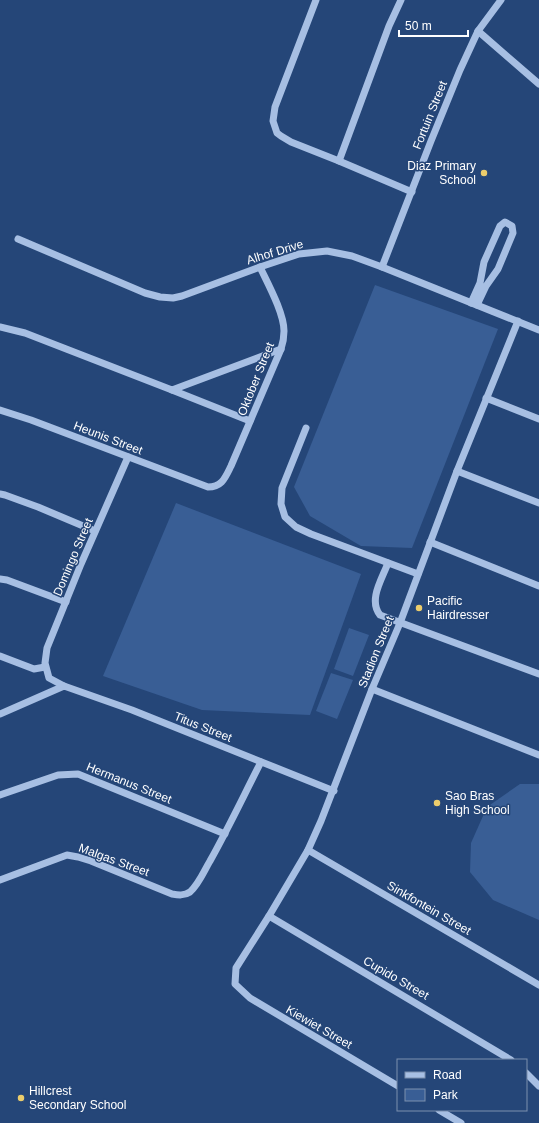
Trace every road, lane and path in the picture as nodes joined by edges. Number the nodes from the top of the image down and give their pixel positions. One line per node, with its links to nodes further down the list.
1 (316, 0): 6 (street)
2 (401, 0): 6 (street)
3 (501, 0): 4 (street, Fortuin Street)
4 (478, 30): 5 (street); 7 (street, Fortuin Street)
5 (539, 84)
6 (339, 161): 7 (street)
7 (412, 192): 10 (street, Fortuin Street)
8 (18, 239): 9 (street, Alhof Drive)
9 (260, 267): 10 (street, Alhof Drive); 15 (street, Oktober Street)
10 (382, 267): 11 (street, Alhof Drive)
11 (474, 304): 11 (street); 12 (street, Alhof Drive)
12 (518, 321): 14 (street, Alhof Drive); 17 (street, Stadion Street)
13 (0, 327): 16 (street)
14 (539, 330)
15 (281, 350): 16 (street); 20 (street, Oktober Street)
16 (172, 390): 20 (street)
17 (486, 398): 19 (street); 23 (street, Stadion Street)
18 (0, 410): 22 (street, Heunis Street)
19 (539, 419)
20 (250, 421): 24 (street, Oktober Street)
21 (306, 428): 29 (street)
22 (128, 457): 24 (street, Heunis Street); 27 (street, Domingo Street)
23 (458, 471): 26 (street); 28 (street, Stadion Street)
24 (208, 487)
25 (0, 494): 27 (street)
26 (539, 503)
27 (95, 531): 33 (street, Domingo Street)
28 (430, 542): 30 (street, Stadion Street); 32 (street)
29 (388, 563): 30 (street); 34 (street)
30 (418, 574): 34 (street, Stadion Street)
31 (0, 579): 33 (street)
32 (539, 586)
33 (66, 602): 36 (street, Domingo Street)
34 (400, 623): 37 (street); 39 (street, Stadion Street)
35 (0, 656): 36 (street)
36 (45, 667): 38 (street, Titus Street)
37 (539, 674)
38 (64, 686): 40 (street); 42 (street, Titus Street)
39 (372, 689): 41 (street); 43 (street, Stadion Street)
40 (0, 714)
41 (539, 755)
42 (261, 762): 43 (street, Titus Street); 45 (street)
43 (334, 791): 46 (street, Stadion Street)
44 (0, 795): 45 (street, Hermanus Street)
45 (225, 834): 47 (street, Malgas Street)
46 (308, 850): 48 (street, Stadion Street); 50 (street, Sinkfontein Street)
47 (0, 880)
48 (269, 916): 49 (street, Stadion Street); 51 (street, Cupido Street)
49 (234, 981): 53 (street, Kiewiet Street)
50 (539, 985)
51 (509, 1059)
52 (527, 1073): 54 (street)
53 (397, 1085)
54 (539, 1086)
55 (441, 1111): 56 (street)
56 (461, 1123)

